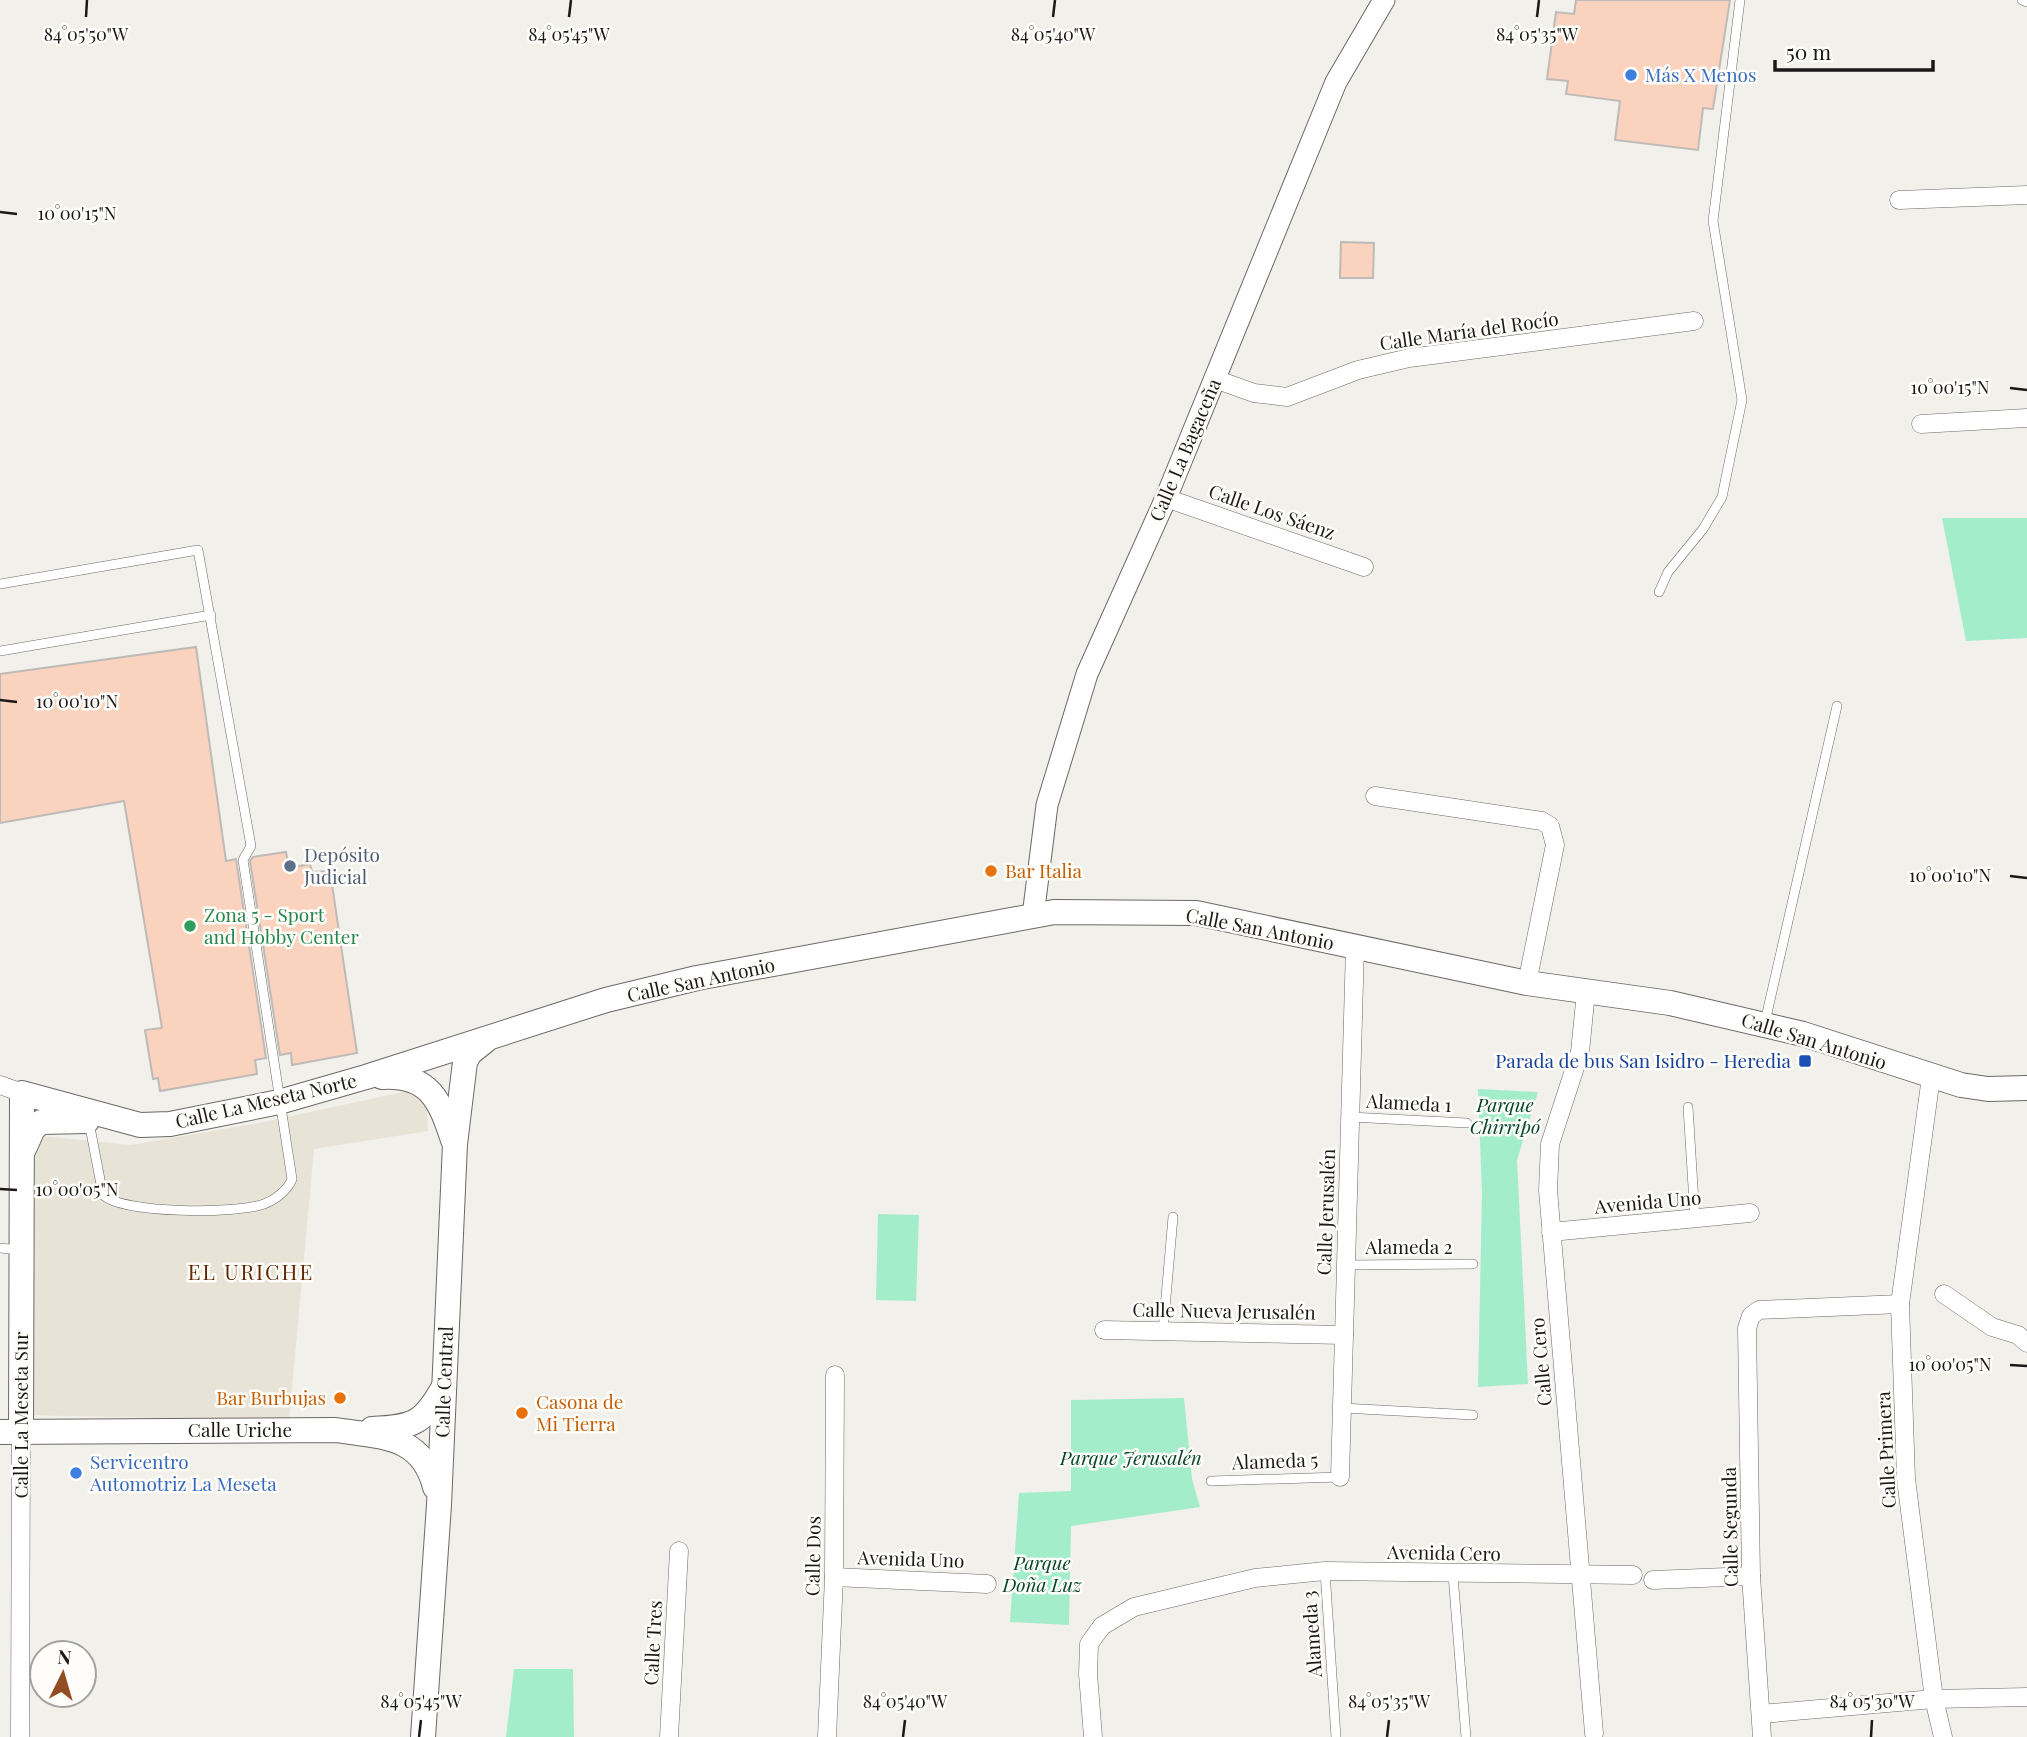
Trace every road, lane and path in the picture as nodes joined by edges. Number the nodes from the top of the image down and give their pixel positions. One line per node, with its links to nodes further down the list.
1 (1384, 0): 8 (street, Calle La Bagaceña)
2 (1740, 0): 14 (lane)
3 (2022, 0): 4 (lane)
4 (2027, 2)
5 (2027, 195): 6 (street)
6 (1899, 200)
7 (1694, 321): 8 (street, Calle María del Rocío)
8 (1215, 379): 11 (street, Calle La Bagaceña)
9 (2027, 418): 10 (street)
10 (1921, 424)
11 (1166, 498): 12 (street, Calle Los Sáenz); 19 (street, Calle La Bagaceña)
12 (1364, 567)
13 (0, 584): 15 (lane)
14 (1659, 592)
15 (211, 615): 16 (lane); 29 (lane)
16 (0, 651)
17 (1837, 706): 23 (lane)
18 (1375, 796): 21 (street)
19 (1032, 916): 20 (main road, Calle San Antonio); 24 (main road, Calle San Antonio)
20 (1354, 947): 21 (main road, Calle San Antonio); 31 (street, Calle Jerusalén)
21 (1527, 984): 22 (main road, Calle San Antonio)
22 (1587, 992): 23 (main road, Calle San Antonio); 40 (street, Calle Cero)
23 (1764, 1024): 26 (main road, Calle San Antonio)
24 (490, 1038): 25 (main road, Calle La Meseta Norte); 35 (main road, Calle Central)
25 (366, 1077): 29 (main road, Calle La Meseta Norte); 35 (main road)
26 (1931, 1077): 27 (main road, Calle San Antonio); 45 (street, Calle Primera)
27 (2027, 1088)
28 (11, 1089): 34 (main road, Calle La Meseta Norte); 36 (main road, Calle La Meseta Sur)
29 (279, 1102): 32 (lane); 34 (main road, Calle La Meseta Norte)
30 (1688, 1107): 39 (lane)
31 (1350, 1117): 33 (lane, Alameda 1); 43 (street, Calle Jerusalén)
32 (89, 1121): 34 (main road); 36 (main road)
33 (1467, 1123)
34 (140, 1125)
35 (455, 1144): 51 (main road, Calle Central)
36 (23, 1149): 41 (main road, Calle La Meseta Sur)
37 (1750, 1213): 39 (street, Avenida Uno)
38 (1173, 1217): 47 (lane)
39 (1695, 1219): 40 (street, Avenida Uno)
40 (1550, 1232): 64 (street, Calle Cero)
41 (11, 1249): 52 (main road, Calle La Meseta Sur)
42 (1473, 1264): 43 (lane, Alameda 2)
43 (1346, 1265): 48 (street, Calle Jerusalén)
44 (1944, 1294): 49 (street)
45 (1900, 1304): 66 (street, Calle Segunda); 71 (street, Calle Primera)
46 (1104, 1330): 47 (street, Calle Nueva Jerusalén)
47 (1163, 1331): 48 (street, Calle Nueva Jerusalén)
48 (1344, 1335): 53 (street, Calle Jerusalén)
49 (2027, 1343)
50 (835, 1375): 67 (street, Calle Dos)
51 (443, 1387): 56 (main road); 60 (main road, Calle Central)
52 (20, 1398): 55 (main road); 57 (main road, Calle La Meseta Sur)
53 (1342, 1408): 54 (lane); 58 (street, Calle Jerusalén)
54 (1473, 1415)
55 (58, 1430): 56 (main road, Calle Uriche); 57 (main road, Calle Uriche)
56 (336, 1430): 60 (main road, Calle Uriche)
57 (10, 1432): 74 (street, Calle La Meseta Sur)
58 (1340, 1477): 59 (lane, Alameda 5)
59 (1211, 1481)
60 (439, 1505): 75 (main road, Calle Central)
61 (679, 1551): 76 (street, Calle Tres)
62 (1325, 1572): 63 (street, Avenida Cero); 78 (street, Avenida Cero); 79 (lane, Alameda 3)
63 (1453, 1575): 64 (street, Avenida Cero); 80 (lane)
64 (1581, 1575): 65 (street, Avenida Cero); 73 (street, Calle Cero)
65 (1633, 1576)
66 (1751, 1576): 68 (street); 72 (street, Calle Segunda)
67 (834, 1577): 69 (street, Avenida Uno); 77 (street, Calle Dos)
68 (1653, 1580)
69 (987, 1584)
70 (2027, 1697): 71 (street)
71 (1934, 1699): 72 (street); 82 (street, Calle Primera)
72 (1761, 1714): 81 (street, Calle Segunda)
73 (1594, 1733)
74 (20, 1737)
75 (423, 1737)
76 (668, 1737)
77 (827, 1737)
78 (1093, 1737)
79 (1336, 1737)
80 (1466, 1737)
81 (1762, 1737)
82 (1943, 1737)

